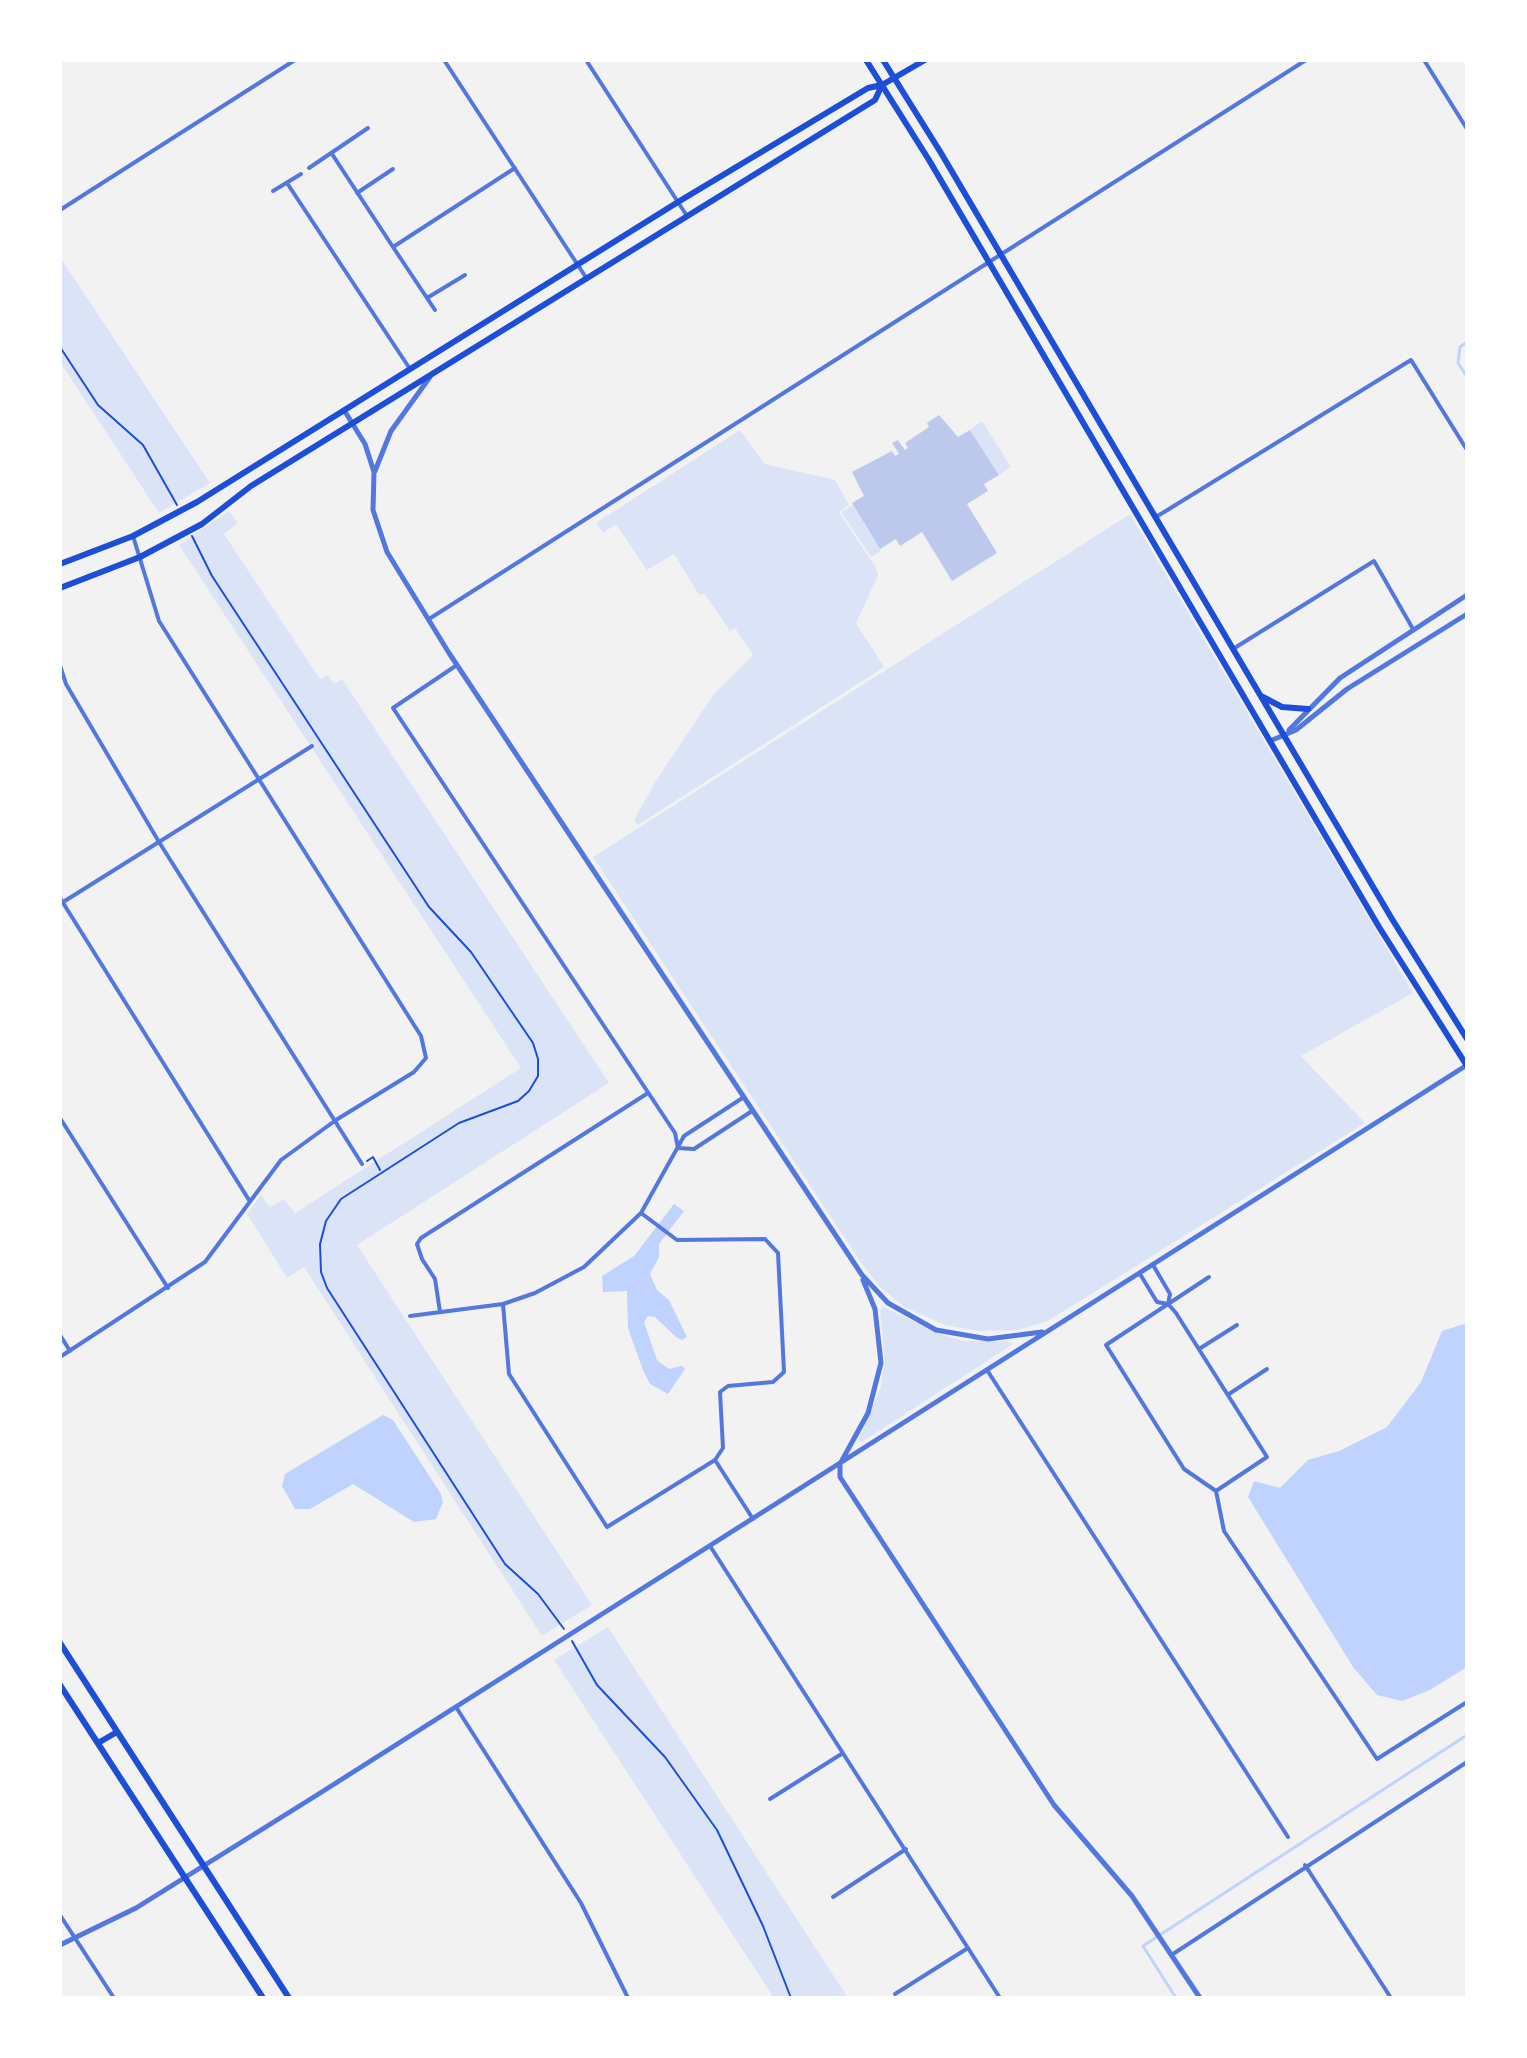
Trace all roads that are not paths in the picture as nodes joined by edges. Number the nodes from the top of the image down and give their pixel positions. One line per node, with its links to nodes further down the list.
1 (295, 60): 24 (street)
2 (444, 60): 17 (street)
3 (586, 60): 23 (street)
4 (866, 60): 10 (main road)
5 (883, 60): 9 (main road)
6 (925, 60): 9 (main road)
7 (1306, 60): 27 (street)
8 (1424, 60): 12 (street)
9 (895, 79): 10 (main road); 27 (main road)
10 (882, 85): 13 (main road); 15 (main road); 28 (main road)
11 (368, 128): 14 (street)
12 (1467, 129)
13 (770, 147): 15 (main road); 23 (main road)
14 (332, 154): 16 (street); 22 (street)
15 (779, 160): 25 (main road)
16 (309, 168)
17 (515, 168): 26 (street); 29 (street)
18 (393, 169): 22 (street)
19 (301, 174): 20 (street)
20 (287, 183): 21 (street); 36 (street)
21 (273, 191)
22 (357, 193): 26 (street)
23 (678, 202): 25 (street); 29 (main road)
24 (60, 210)
25 (688, 217): 31 (main road)
26 (393, 247): 32 (street)
27 (1001, 254): 28 (street); 39 (main road)
28 (988, 262): 40 (main road); 55 (street)
29 (579, 265): 31 (street); 34 (main road)
30 (465, 275): 32 (street)
31 (587, 279): 35 (main road)
32 (427, 298): 33 (street)
33 (435, 310)
34 (476, 329): 35 (main road); 36 (main road)
35 (483, 342): 37 (main road)
36 (410, 369): 38 (main road)
37 (437, 370): 41 (main road); 43 (street)
38 (344, 410): 41 (street); 44 (main road)
39 (1094, 413): 40 (main road); 46 (main road)
40 (1082, 421): 51 (main road)
41 (352, 423): 43 (street); 45 (main road)
42 (1467, 450): 46 (street)
43 (374, 472): 55 (street)
44 (242, 474): 45 (main road); 47 (main road)
45 (251, 486): 48 (main road)
46 (1156, 517): 50 (main road)
47 (133, 536): 48 (street); 49 (main road)
48 (140, 557): 52 (main road); 65 (street)
49 (60, 564)
50 (1184, 565): 51 (main road); 57 (main road)
51 (1171, 573): 63 (main road)
52 (60, 588)
53 (1467, 595): 56 (street)
54 (1467, 614): 62 (street)
55 (429, 619): 59 (street)
56 (1413, 629): 57 (street); 61 (street)
57 (1233, 649): 60 (main road)
58 (60, 665): 66 (street)
59 (457, 665): 70 (street); 71 (street)
60 (1260, 695): 61 (main road); 62 (main road)
61 (1308, 709): 62 (street)
62 (1286, 732): 63 (street); 68 (main road)
63 (1270, 741): 69 (main road)
64 (312, 746): 65 (street)
65 (260, 780): 66 (street); 74 (street)
66 (159, 842): 67 (street); 74 (street)
67 (61, 901): 77 (street)
68 (1467, 1039)
69 (1467, 1065): 79 (street)
70 (648, 1093): 75 (street); 86 (street)
71 (744, 1097): 72 (street); 75 (street)
72 (752, 1110): 75 (street); 81 (street)
73 (60, 1118): 83 (street)
74 (336, 1120): 76 (street); 77 (street)
75 (678, 1148): 78 (street)
76 (362, 1164)
77 (249, 1200): 83 (street)
78 (641, 1213): 84 (street); 97 (street)
79 (1153, 1265): 80 (street); 85 (street)
80 (1140, 1274): 85 (street); 89 (street)
81 (862, 1275): 89 (street); 98 (street)
82 (1209, 1277): 85 (street)
83 (168, 1288): 92 (street)
84 (503, 1304): 86 (street); 97 (street)
85 (1168, 1304): 91 (street); 99 (street)
86 (440, 1313): 87 (street)
87 (410, 1316)
88 (1237, 1325): 91 (street)
89 (1047, 1331): 95 (street)
90 (60, 1335): 92 (street)
91 (1199, 1349): 96 (street)
92 (70, 1351): 93 (street)
93 (60, 1357)
94 (1267, 1369): 96 (street)
95 (987, 1370): 98 (street); 111 (street)
96 (1228, 1395): 99 (street)
97 (715, 1460): 100 (street)
98 (840, 1464): 100 (street); 121 (street)
99 (1216, 1491): 104 (street)
100 (753, 1519): 101 (street)
101 (710, 1546): 105 (street); 108 (street)
102 (60, 1643): 106 (main road)
103 (60, 1685): 107 (main road)
104 (1467, 1702)
105 (456, 1707): 113 (street); 126 (street)
106 (117, 1732): 107 (main road); 113 (main road)
107 (98, 1743): 115 (main road)
108 (843, 1753): 110 (street); 112 (street)
109 (1467, 1762): 114 (street)
110 (770, 1799)
111 (1288, 1837)
112 (906, 1849): 116 (street); 120 (street)
113 (203, 1865): 115 (street); 125 (main road)
114 (1305, 1865): 121 (street); 129 (street)
115 (184, 1875): 118 (street); 124 (main road)
116 (833, 1897)
117 (60, 1915): 118 (street)
118 (76, 1939): 119 (street); 123 (street)
119 (60, 1945)
120 (968, 1948): 122 (street); 127 (street)
121 (1173, 1954): 128 (street)
122 (895, 1994)
123 (114, 1998)
124 (263, 1998)
125 (289, 1998)
126 (628, 1998)
127 (1000, 1998)
128 (1200, 1998)
129 (1391, 1998)

